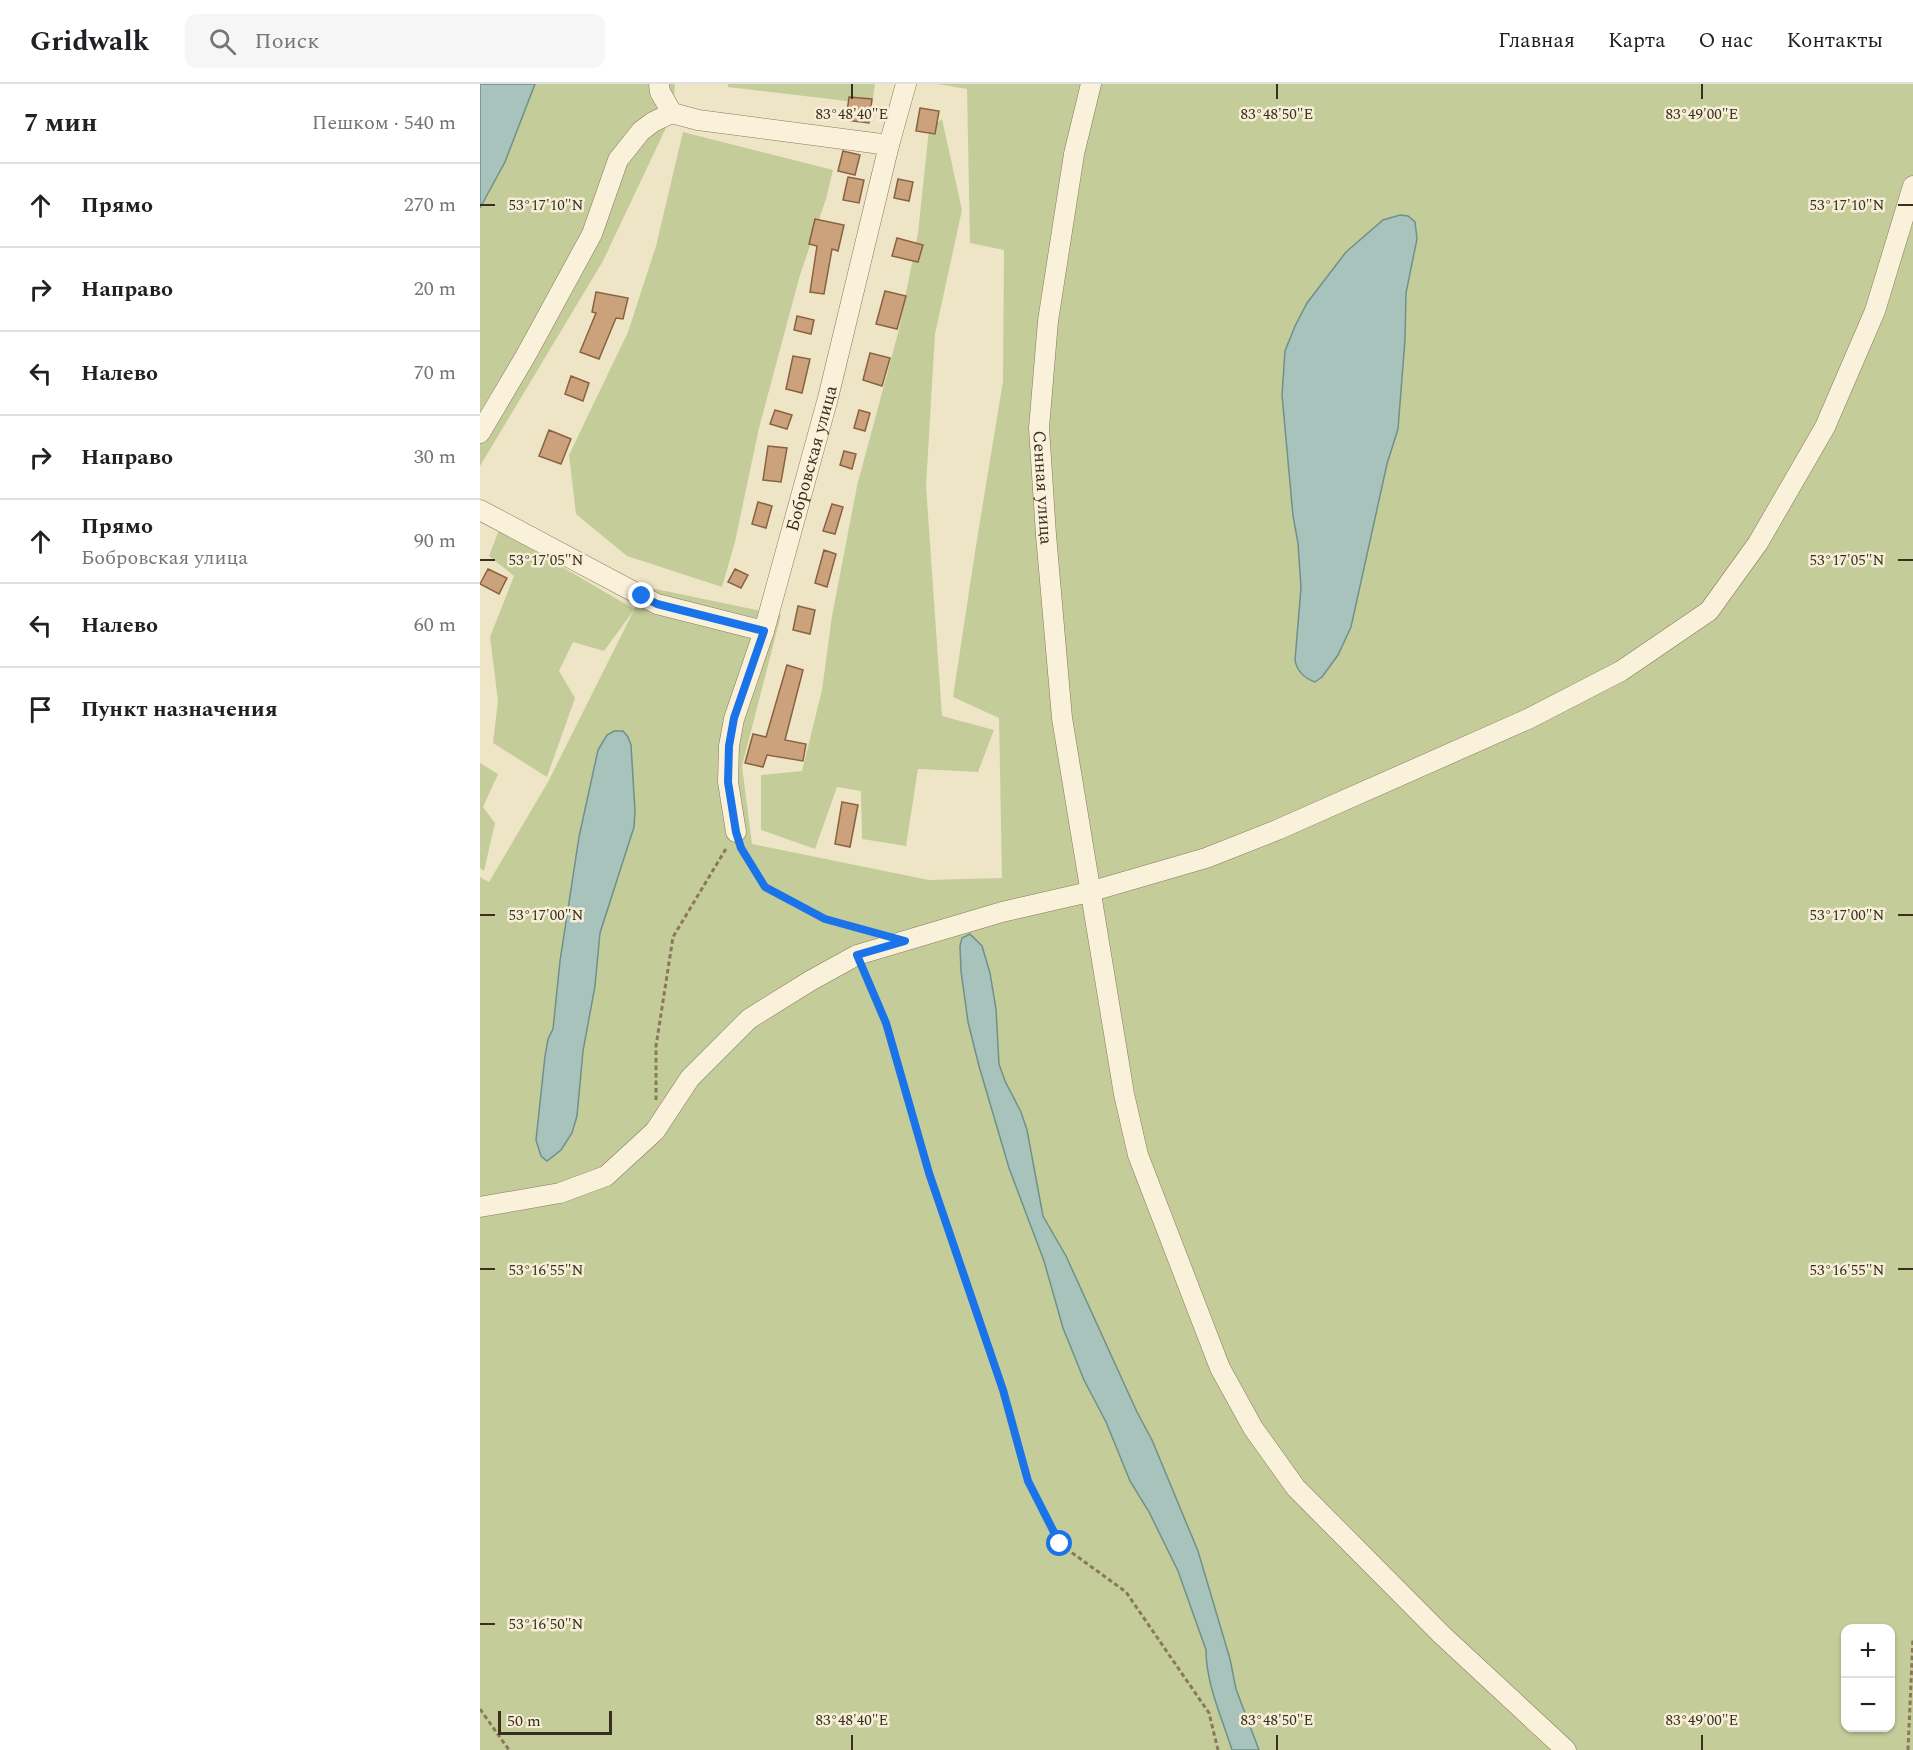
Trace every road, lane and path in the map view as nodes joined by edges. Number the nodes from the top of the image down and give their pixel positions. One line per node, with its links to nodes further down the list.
1 (659, 84): 4 (street)
2 (906, 84): 5 (street, Бобровская улица)
3 (1091, 84): 11 (street, Сенная улица)
4 (672, 113): 5 (street); 7 (street)
5 (889, 145): 9 (street, Бобровская улица)
6 (1913, 186): 11 (street)
7 (480, 433)
8 (480, 510): 9 (street)
9 (764, 631): 10 (street, Бобровская улица)
10 (736, 832): 12 (path); 14 (path)
11 (1089, 892): 12 (street); 20 (street, Сенная улица)
12 (905, 941): 13 (street)
13 (857, 955): 14 (street); 19 (path)
14 (655, 1131): 15 (street)
15 (480, 1207)
16 (1913, 1638): 21 (path)
17 (480, 1709): 18 (path)
18 (509, 1750)
19 (1218, 1750)
20 (1566, 1750)
21 (1908, 1750)

